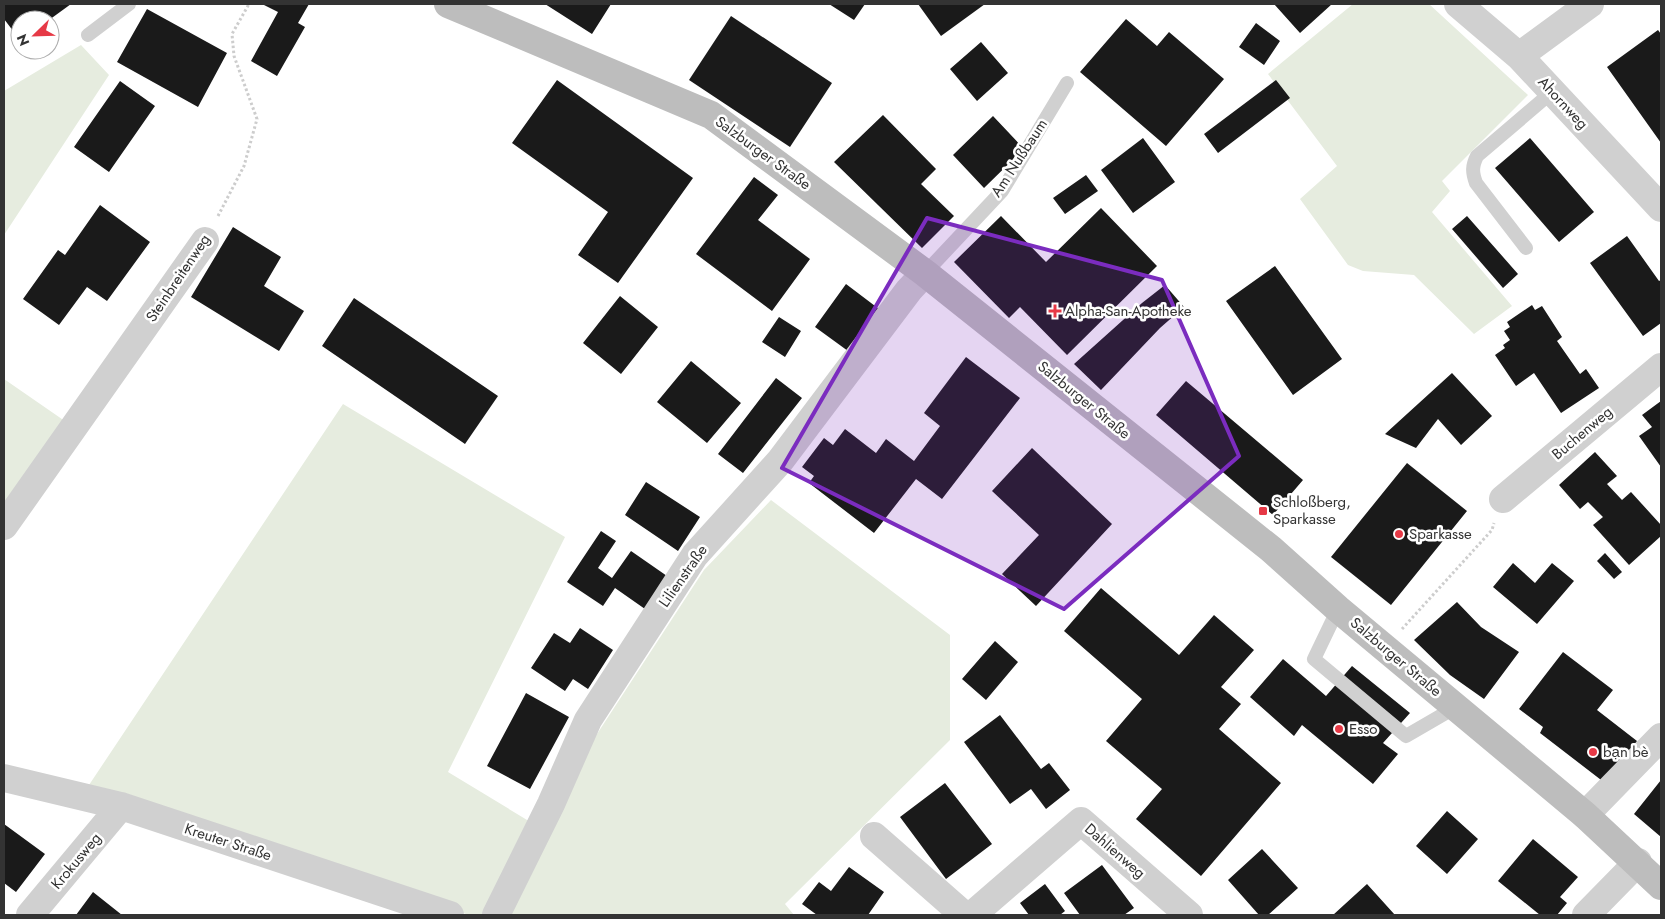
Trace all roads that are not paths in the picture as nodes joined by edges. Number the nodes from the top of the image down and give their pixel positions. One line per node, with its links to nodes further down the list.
1 (129, 4): 5 (lane)
2 (1458, 4): 6 (street, Ahornweg)
3 (1590, 4): 6 (street)
4 (457, 6): 12 (main road, Salzburger Straße)
5 (88, 35)
6 (1519, 56): 8 (street, Ahornweg)
7 (1066, 83): 12 (lane, Am Nußbaum)
8 (1552, 92): 9 (street, Ahornweg); 11 (lane)
9 (1661, 208)
10 (205, 241): 15 (street, Steinbreitenweg)
11 (1526, 248)
12 (925, 273): 16 (main road, Salzburger Straße); 27 (street, Lilienstraße)
13 (1661, 367): 14 (street, Buchenweg)
14 (1503, 499)
15 (4, 526)
16 (1338, 608): 17 (main road, Salzburger Straße); 17 (lane)
17 (1456, 707): 21 (main road, Salzburger Straße)
18 (1661, 738): 21 (street)
19 (4, 778): 20 (street, Kreuter Straße)
20 (121, 806): 25 (street, Krokusweg); 26 (street, Kreuter Straße)
21 (1585, 815): 23 (main road, Salzburger Straße)
22 (874, 836): 28 (street)
23 (1638, 862): 24 (main road, Salzburger Straße); 31 (street)
24 (1661, 886)
25 (30, 915)
26 (450, 915)
27 (496, 915)
28 (964, 915)
29 (972, 915): 30 (street, Dahlienweg)
30 (1189, 915)
31 (1586, 915)

